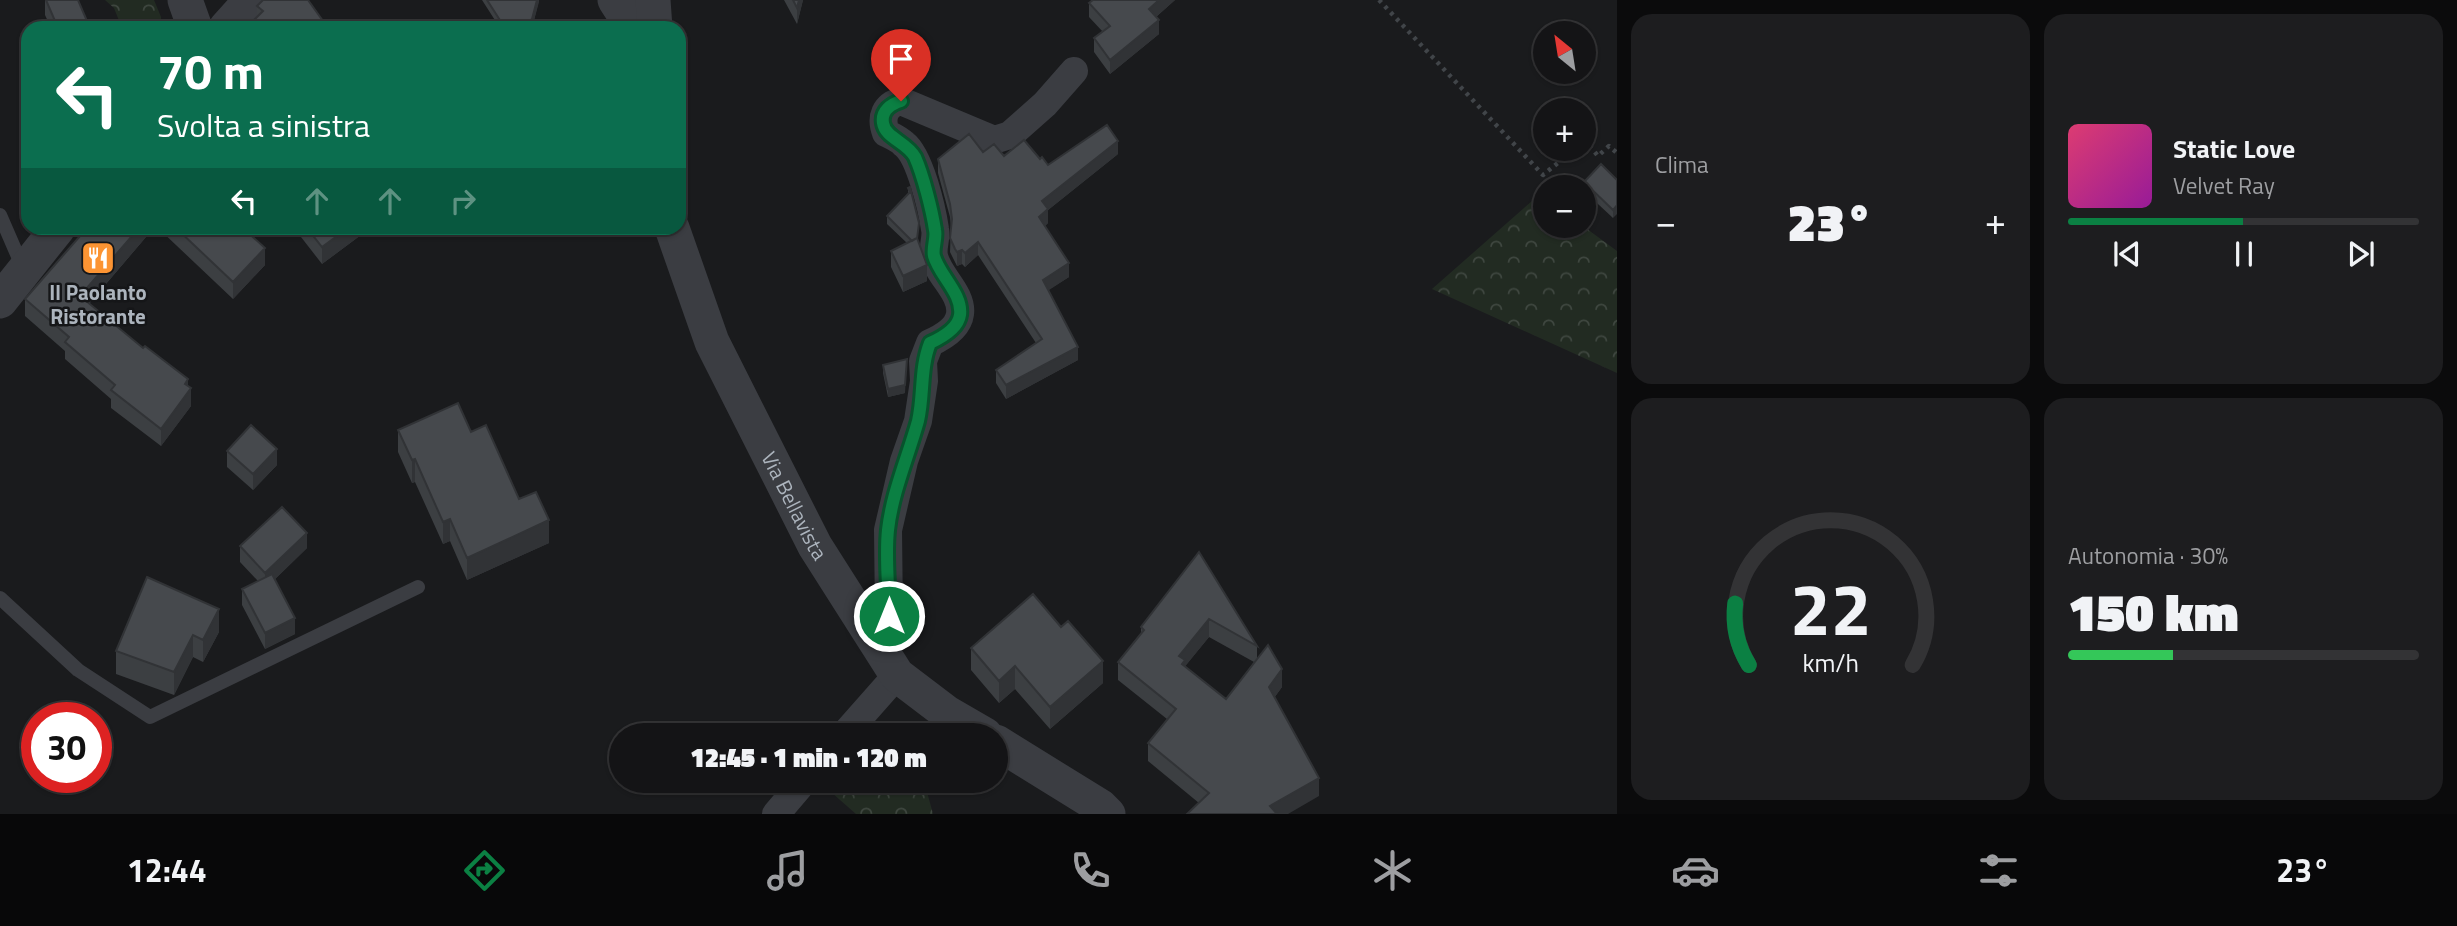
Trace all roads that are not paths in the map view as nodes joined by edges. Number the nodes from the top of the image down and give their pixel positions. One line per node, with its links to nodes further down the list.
1 (185, 0): 5 (street)
2 (251, 0): 6 (street)
3 (615, 0): 7 (street)
4 (653, 0): 8 (street)
5 (192, 21)
6 (232, 21)
7 (628, 21)
8 (654, 21)
9 (1074, 71): 16 (street)
10 (0, 215): 13 (lane)
11 (52, 235): 13 (street)
12 (674, 235): 16 (street, Via Bellavista)
13 (8, 287)
14 (418, 586): 15 (lane)
15 (0, 598)
16 (874, 643): 17 (street, Via Bellavista)
17 (897, 675): 18 (street); 19 (street, Via Bellavista)
18 (855, 723)
19 (964, 723)
20 (1008, 749): 23 (street)
21 (794, 793): 22 (street)
22 (776, 814)
23 (1108, 814)

